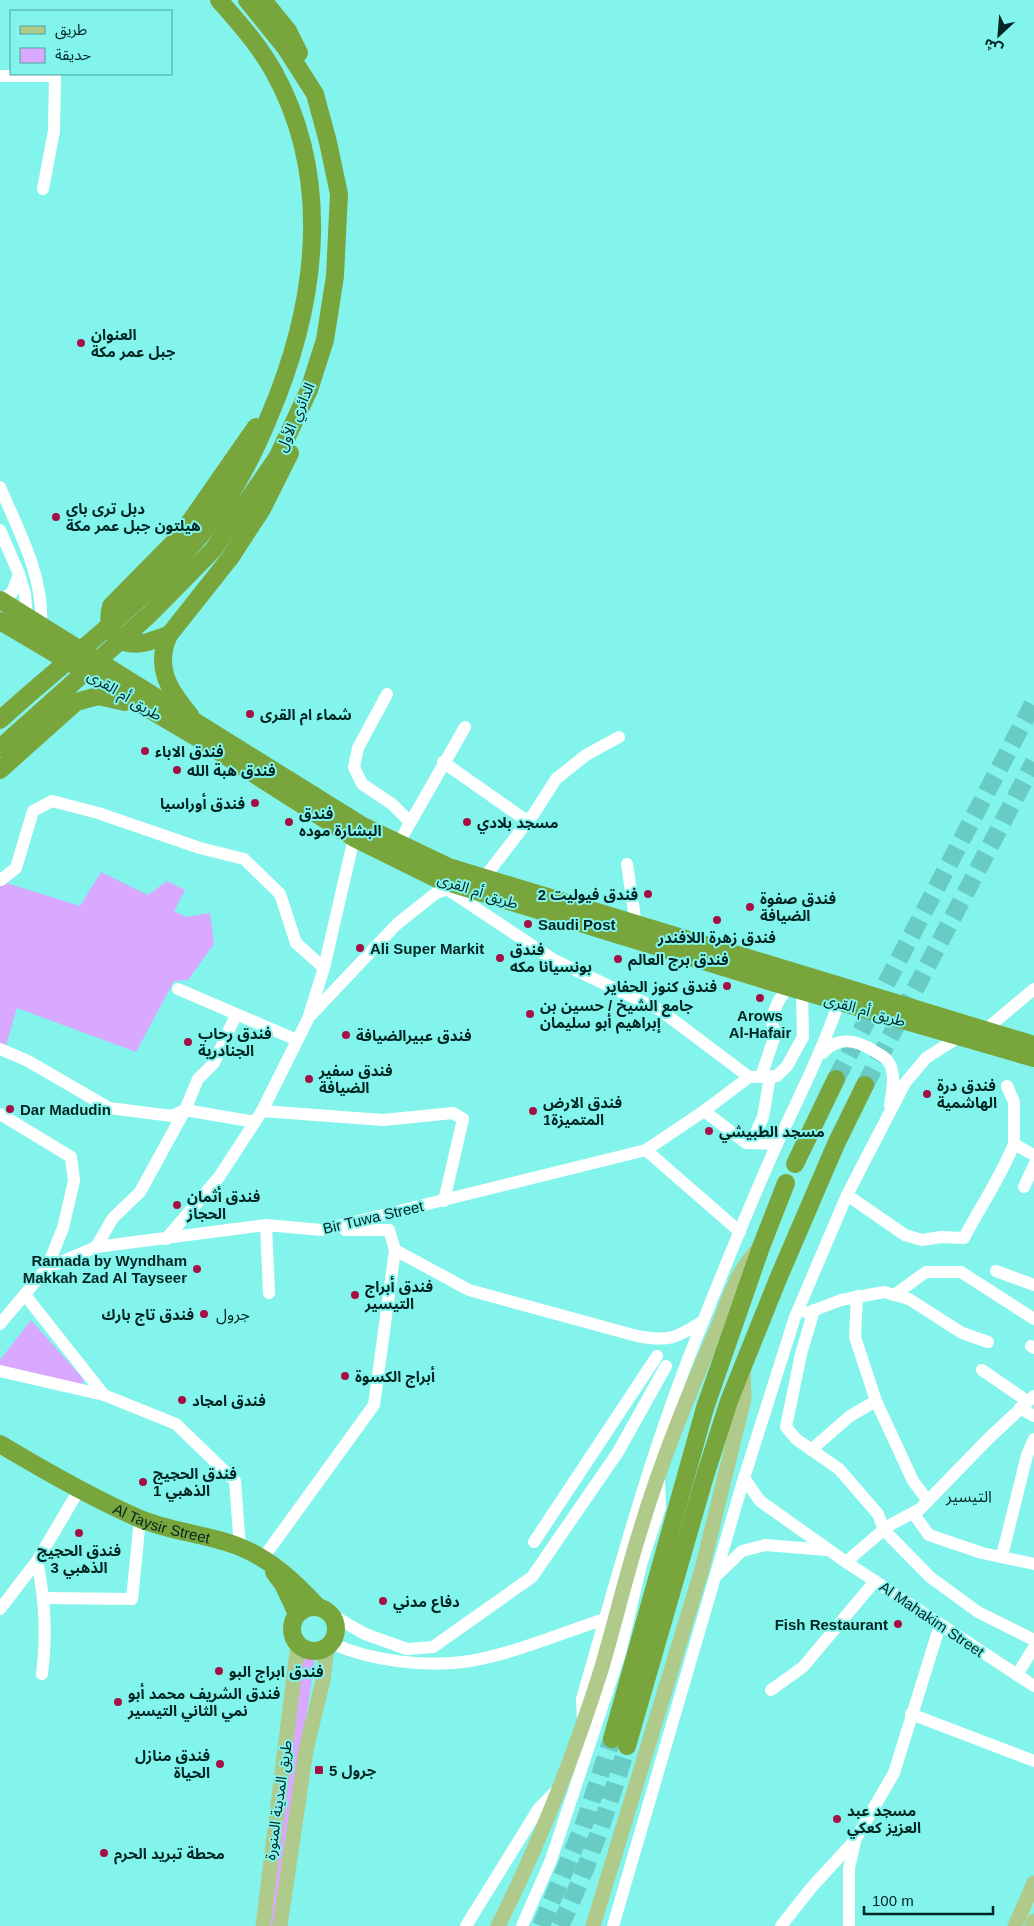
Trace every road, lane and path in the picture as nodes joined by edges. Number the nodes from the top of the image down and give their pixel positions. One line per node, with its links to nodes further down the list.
1 (219, 0): 7 (highway, الدائري الأول)
2 (247, 0): 5 (highway, الدائري الأول)
3 (263, 0): 5 (highway)
4 (0, 76): 6 (street)
5 (315, 94): 8 (highway, الدائري الأول)
6 (43, 189)
7 (279, 394): 14 (highway); 15 (highway, الدائري الأول)
8 (282, 460): 14 (highway); 22 (highway, الدائري الأول)
9 (0, 487): 13 (street)
10 (0, 530): 11 (street)
11 (19, 574): 12 (street); 13 (street)
12 (1, 606): 13 (highway, طريق أم القرى); 20 (highway, طريق أم القرى)
13 (34, 622): 20 (highway, طريق أم القرى)
14 (169, 635): 20 (highway)
15 (63, 664): 17 (highway); 18 (highway, الدائري الأول)
16 (387, 694): 26 (street)
17 (0, 704)
18 (0, 720)
19 (464, 727): 23 (street)
20 (197, 731): 24 (highway); 27 (highway, طريق أم القرى); 28 (highway, طريق أم القرى)
21 (619, 737): 25 (street)
22 (0, 748)
23 (443, 762): 25 (street); 26 (street)
24 (0, 770)
25 (528, 820): 30 (street)
26 (410, 822): 28 (street)
27 (354, 838): 32 (highway, طريق أم القرى); 34 (street)
28 (398, 844): 30 (highway, طريق أم القرى)
29 (627, 864): 33 (street)
30 (484, 878): 32 (highway); 33 (highway, طريق أم القرى)
31 (1, 880): 34 (street)
32 (453, 888): 36 (highway, طريق أم القرى); 40 (street); 48 (street)
33 (636, 925): 41 (highway, طريق أم القرى)
34 (324, 968): 40 (street)
35 (178, 989): 39 (street)
36 (795, 989): 38 (highway, طريق أم القرى); 48 (street); 48 (street, Bir Tuwa Street)
37 (1034, 989): 41 (street)
38 (839, 1002): 42 (highway, طريق أم القرى); 47 (street)
39 (236, 1014): 43 (street); 52 (street)
40 (308, 1019): 43 (street)
41 (984, 1031): 44 (highway, طريق أم القرى)
42 (959, 1037): 46 (highway, طريق أم القرى); 54 (street)
43 (297, 1040): 56 (street)
44 (1034, 1045)
45 (0, 1050): 52 (street)
46 (1034, 1058)
47 (816, 1060): 54 (street); 58 (street)
48 (760, 1077): 53 (street, Bir Tuwa Street); 57 (street)
49 (836, 1079): 62 (highway)
50 (865, 1085): 91 (highway)
51 (1007, 1086): 59 (street)
52 (185, 1110): 56 (street); 72 (street)
53 (704, 1111): 57 (street); 60 (street, Bir Tuwa Street)
54 (889, 1113): 66 (street)
55 (0, 1114): 75 (street)
56 (259, 1117): 67 (street); 71 (street)
57 (751, 1143): 58 (street)
58 (777, 1144): 70 (street)
59 (1014, 1144): 61 (street); 66 (street)
60 (646, 1150): 67 (street, Bir Tuwa Street); 70 (street)
61 (1034, 1156)
62 (795, 1164)
63 (1034, 1165): 65 (street)
64 (786, 1183): 73 (highway)
65 (1024, 1187)
66 (847, 1195): 83 (street)
67 (444, 1201): 69 (street, Bir Tuwa Street)
68 (266, 1225): 69 (street, Bir Tuwa Street); 71 (street, Bir Tuwa Street); 78 (street)
69 (322, 1230): 74 (street)
70 (740, 1232): 84 (street)
71 (166, 1239): 72 (street, Bir Tuwa Street)
72 (96, 1247): 75 (street, Bir Tuwa Street)
73 (761, 1247): 91 (highway); 102 (main road)
74 (395, 1250): 87 (street); 113 (street)
75 (47, 1268): 79 (street, Bir Tuwa Street)
76 (996, 1272): 77 (street)
77 (1034, 1285)
78 (269, 1293)
79 (25, 1295): 86 (street, Bir Tuwa Street); 95 (street)
80 (894, 1295): 81 (street); 85 (street); 88 (street)
81 (857, 1296): 82 (street); 96 (street)
82 (814, 1310): 83 (street); 101 (street)
83 (795, 1317): 103 (street)
84 (704, 1320): 87 (street); 94 (street)
85 (1034, 1320)
86 (0, 1324)
87 (637, 1336): 89 (street)
88 (988, 1342)
89 (657, 1356): 90 (street); 109 (street)
90 (666, 1366): 94 (street); 129 (street)
91 (743, 1367): 146 (main road)
92 (982, 1370): 97 (street)
93 (0, 1371): 95 (street)
94 (678, 1386): 123 (street)
95 (104, 1395): 110 (street)
96 (876, 1401): 101 (street); 105 (street)
97 (1027, 1401): 98 (street); 105 (street)
98 (1034, 1416)
99 (1034, 1439): 112 (street)
100 (0, 1444): 104 (highway, Al Taysir Street)
101 (811, 1450): 108 (street)
102 (659, 1474): 135 (main road); 145 (street)
103 (744, 1478): 111 (street, Al Mahakim Street); 117 (street)
104 (79, 1490): 107 (highway, Al Taysir Street); 114 (street)
105 (928, 1500): 106 (street)
106 (913, 1513): 108 (street); 112 (street)
107 (140, 1519): 110 (highway, Al Taysir Street); 119 (street)
108 (884, 1530): 115 (street); 125 (street)
109 (534, 1542)
110 (240, 1547): 113 (highway, Al Taysir Street)
111 (831, 1551): 115 (street, Al Mahakim Street); 117 (street)
112 (1002, 1556): 116 (street)
113 (263, 1558): 121 (highway, Al Taysir Street); 122 (highway)
114 (37, 1561): 119 (street); 120 (street)
115 (846, 1562): 118 (street, Al Mahakim Street)
116 (1034, 1564)
117 (716, 1576): 147 (street)
118 (876, 1581): 124 (street, Al Mahakim Street); 133 (street)
119 (45, 1598): 130 (street)
120 (0, 1609)
121 (325, 1611): 122 (highway); 127 (highway); 129 (street, Al Taysir Street)
122 (297, 1614): 126 (highway)
123 (605, 1619): 129 (street); 135 (street)
124 (940, 1625): 131 (street, Al Mahakim Street); 134 (street)
125 (1034, 1640)
126 (298, 1644): 127 (highway); 141 (main road, طريق المدينة المنورة)
127 (329, 1645): 129 (street); 142 (main road, طريق المدينة المنورة)
128 (1034, 1647): 131 (street)
129 (406, 1656)
130 (42, 1674)
131 (1017, 1675): 132 (street, Al Mahakim Street)
132 (1034, 1686)
133 (771, 1690)
134 (912, 1714): 136 (street); 138 (street)
135 (583, 1721): 137 (main road)
136 (1034, 1761)
137 (557, 1790): 143 (street); 144 (main road)
138 (855, 1840): 148 (street); 149 (street)
139 (1034, 1884): 150 (main road)
140 (1034, 1921): 151 (main road)
141 (263, 1926)
142 (280, 1926)
143 (466, 1926)
144 (498, 1926)
145 (522, 1926)
146 (593, 1926)
147 (613, 1926)
148 (781, 1926)
149 (849, 1926)
150 (1015, 1926)
151 (1032, 1926)

